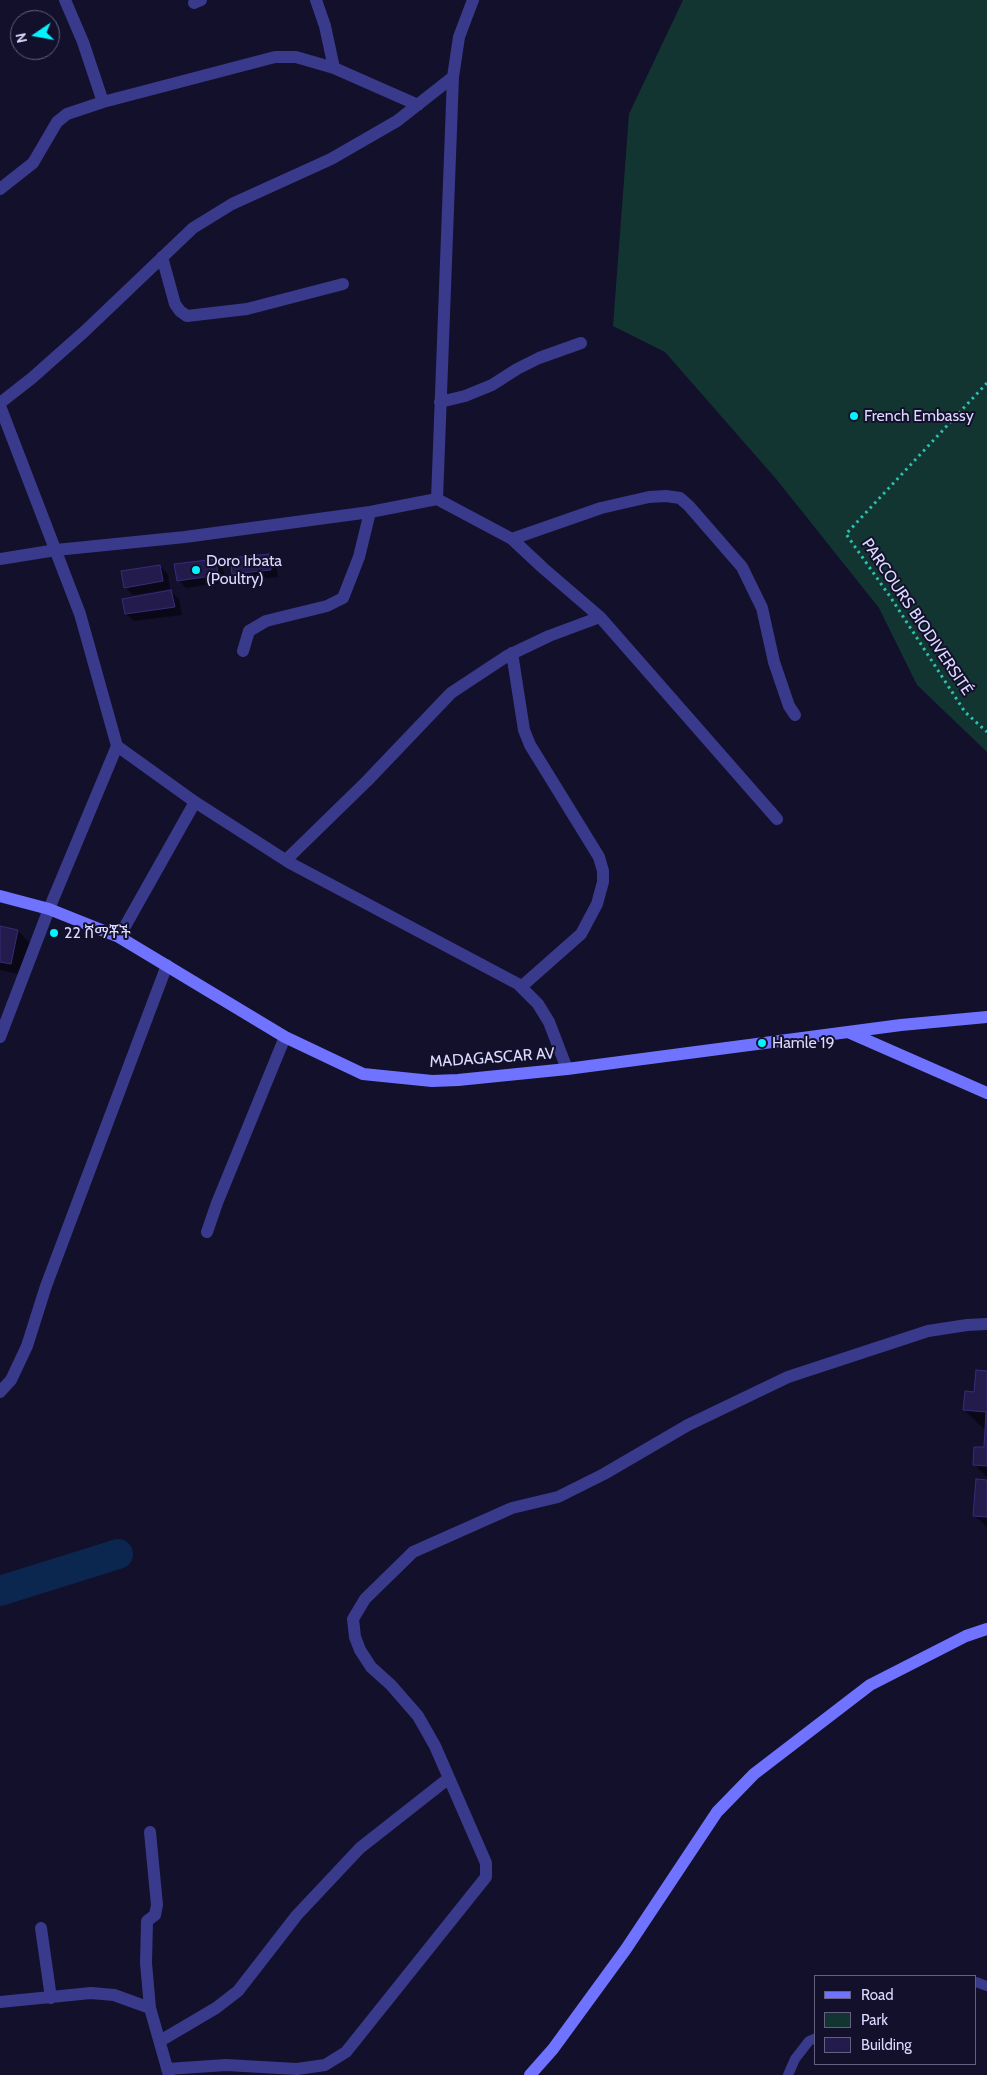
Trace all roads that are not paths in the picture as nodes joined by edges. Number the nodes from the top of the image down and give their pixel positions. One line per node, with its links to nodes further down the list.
1 (65, 0): 6 (street)
2 (316, 0): 4 (street)
3 (473, 0): 5 (street)
4 (334, 68): 6 (street); 7 (street)
5 (452, 77): 7 (street); 12 (street)
6 (103, 102): 8 (street)
7 (418, 105): 9 (street)
8 (0, 189)
9 (162, 257): 10 (street); 13 (street)
10 (344, 284)
11 (581, 343): 12 (street)
12 (440, 402): 14 (street)
13 (0, 405): 17 (street)
14 (437, 499): 15 (street); 16 (street)
15 (370, 512): 17 (street); 20 (street)
16 (512, 538): 19 (street); 22 (street)
17 (56, 550): 18 (street); 23 (street)
18 (0, 559)
19 (600, 617): 21 (street); 25 (street)
20 (243, 651)
21 (512, 653): 26 (street); 31 (street)
22 (795, 716)
23 (117, 746): 24 (street); 28 (street)
24 (195, 802): 26 (street); 29 (street)
25 (777, 819)
26 (286, 860): 31 (street)
27 (0, 896): 28 (main road, MADAGASCAR AV)
28 (49, 909): 29 (main road, MADAGASCAR AV); 34 (street)
29 (119, 937): 30 (main road, MADAGASCAR AV)
30 (168, 965): 35 (main road, MADAGASCAR AV); 40 (street)
31 (521, 987): 36 (street)
32 (987, 1017): 33 (main road, MADAGASCAR AV)
33 (848, 1032): 36 (main road, MADAGASCAR AV); 37 (main road)
34 (0, 1037)
35 (285, 1037): 36 (main road, MADAGASCAR AV); 38 (street)
36 (568, 1069)
37 (987, 1094)
38 (207, 1232)
39 (987, 1324): 42 (street)
40 (0, 1392)
41 (987, 1629): 52 (main road)
42 (449, 1778): 49 (street); 50 (street)
43 (150, 1832): 47 (street)
44 (40, 1928): 45 (street)
45 (51, 1998): 46 (street); 47 (street)
46 (0, 2002)
47 (150, 2008): 49 (street)
48 (814, 2039): 53 (lane)
49 (160, 2040): 51 (street)
50 (250, 2070): 51 (street)
51 (168, 2072)
52 (530, 2075)
53 (788, 2075)

